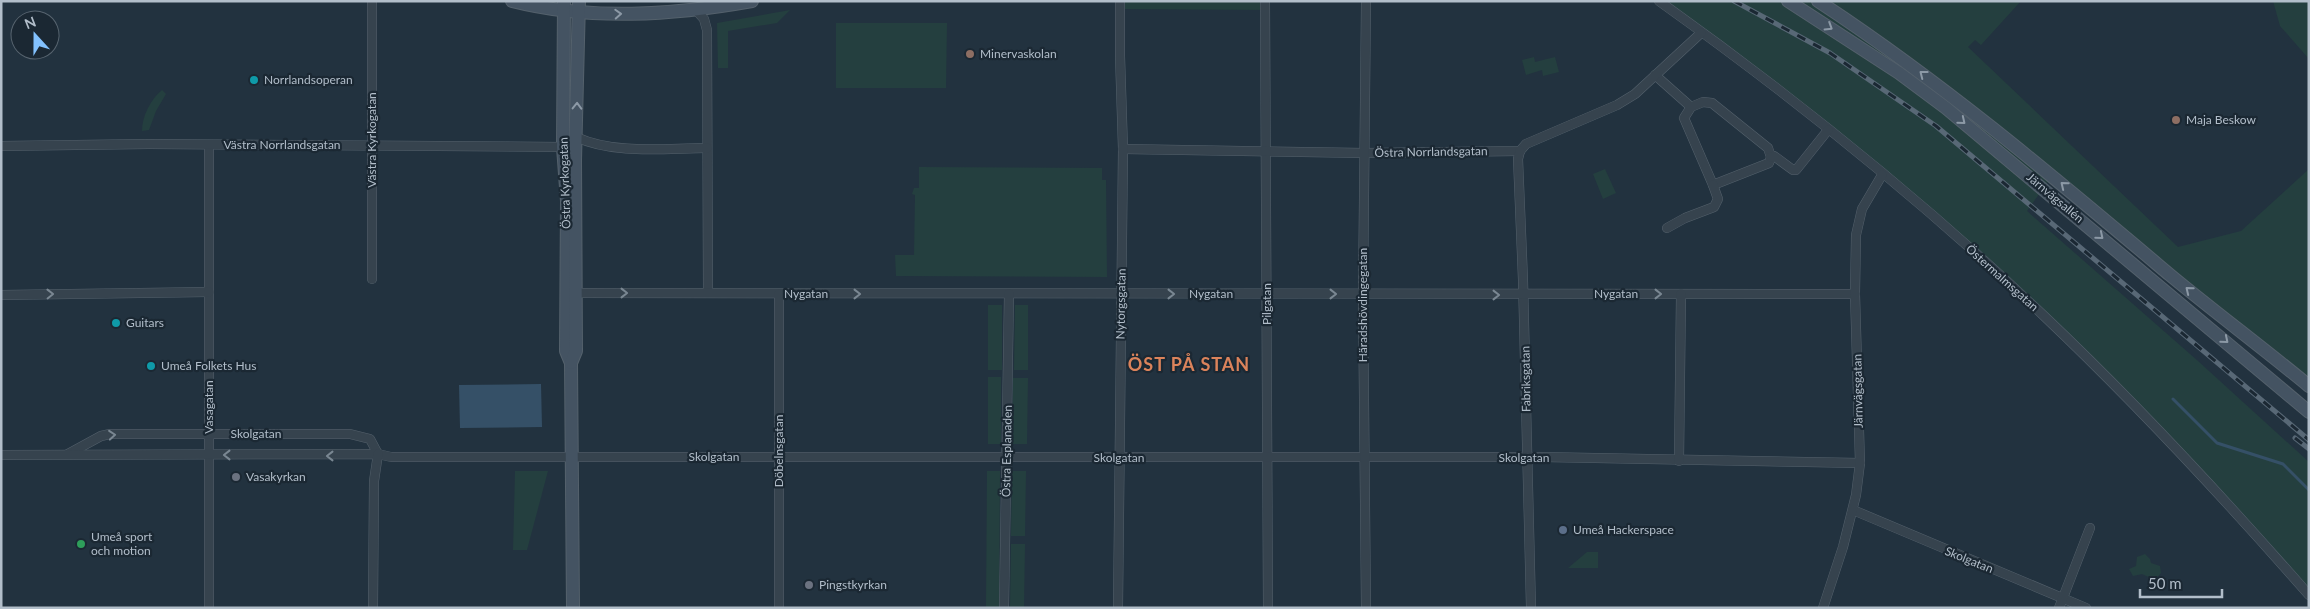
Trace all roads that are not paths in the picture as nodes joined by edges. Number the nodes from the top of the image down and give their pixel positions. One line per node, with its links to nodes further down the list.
1 (372, 1): 18 (street, Västra Kyrkogatan)
2 (512, 1): 10 (main road)
3 (752, 1): 12 (main road)
4 (1120, 1): 23 (street, Nytorgsgatan)
5 (1265, 1): 24 (street, Pilgatan)
6 (1366, 1): 26 (street, Häradshövdingegatan)
7 (1659, 1): 13 (street, Östermalmsgatan)
8 (1788, 1): 45 (main road, Järnvägsallén, one-way to 45)
9 (1818, 1): 44 (main road, Järnvägsallén, one-way to 9)
10 (563, 7): 11 (main road); 21 (main road, Östra Kyrkogatan)
11 (578, 7): 12 (main road, one-way to 12); 17 (main road, Östra Kyrkogatan, one-way to 11)
12 (695, 9): 22 (street)
13 (1701, 32): 14 (street); 16 (street, Östermalmsgatan)
14 (1655, 75): 15 (street); 25 (street)
15 (1691, 107): 27 (street); 29 (street)
16 (1828, 130): 27 (street); 28 (street, Östermalmsgatan)
17 (576, 137): 22 (street); 34 (main road, Östra Kyrkogatan)
18 (372, 145): 20 (street, Västra Norrlandsgatan); 21 (street, Västra Norrlandsgatan); 31 (street, Västra Kyrkogatan)
19 (1, 146): 20 (street, Västra Norrlandsgatan)
20 (209, 146): 32 (street, Vasagatan)
21 (563, 147): 34 (main road, Östra Kyrkogatan)
22 (707, 148): 33 (street)
23 (1123, 149): 24 (street, Östra Norrlandsgatan); 37 (street, Nytorgsgatan)
24 (1266, 150): 26 (street, Östra Norrlandsgatan); 38 (street, Pilgatan)
25 (1520, 151): 26 (street, Östra Norrlandsgatan); 43 (street, Fabriksgatan)
26 (1365, 153): 42 (street, Häradshövdingegatan)
27 (1771, 157): 29 (street)
28 (1882, 175): 40 (street, Järnvägsgatan); 62 (street, Östermalmsgatan)
29 (1713, 185): 30 (street)
30 (1667, 228)
31 (372, 279)
32 (209, 292): 41 (street, one-way to 32); 46 (street, Vasagatan)
33 (708, 292): 34 (street, Nygatan, one-way to 33); 35 (street, Nygatan)
34 (571, 294): 51 (main road, Östra Kyrkogatan)
35 (779, 294): 36 (street, Nygatan, one-way to 36); 52 (street, Döbelnsgatan)
36 (1009, 294): 37 (street, Nygatan); 53 (street, Östra Esplanaden)
37 (1122, 294): 38 (street, Nygatan, one-way to 38); 57 (street, Nytorgsgatan)
38 (1267, 294): 42 (street, Nygatan, one-way to 42); 54 (street, Pilgatan)
39 (1681, 294): 40 (street, Nygatan); 43 (street, Nygatan, one-way to 39); 58 (street)
40 (1855, 294): 59 (street, Järnvägsgatan)
41 (1, 295)
42 (1363, 295): 43 (street, Nygatan, one-way to 43); 55 (street, Häradshövdingegatan)
43 (1524, 295): 56 (street, Fabriksgatan)
44 (2309, 386)
45 (2309, 412)
46 (209, 434): 47 (street, Skolgatan, one-way to 46); 48 (street, Skolgatan); 50 (street, Vasagatan)
47 (68, 454): 49 (street, Skolgatan); 50 (street, Skolgatan)
48 (378, 454): 50 (street, Skolgatan, one-way to 50); 51 (street, Skolgatan); 65 (street)
49 (1, 455)
50 (209, 455): 64 (street, Vasagatan)
51 (572, 457): 52 (street, Skolgatan); 66 (main road, Östra Kyrkogatan)
52 (779, 457): 53 (street, Skolgatan); 67 (street, Döbelnsgatan)
53 (1007, 457): 57 (street, Skolgatan); 68 (street, Östra Esplanaden)
54 (1267, 457): 55 (street, Skolgatan); 57 (street, Skolgatan); 70 (street, Pilgatan)
55 (1363, 457): 56 (street, Skolgatan); 71 (street, Häradshövdingegatan)
56 (1528, 457): 58 (street, Skolgatan); 72 (street, Fabriksgatan)
57 (1120, 458): 69 (street, Nytorgsgatan)
58 (1679, 461): 59 (street, Skolgatan)
59 (1860, 463): 60 (street, Järnvägsgatan)
60 (1853, 510): 63 (street, Skolgatan); 73 (street, Järnvägsgatan)
61 (2090, 528): 63 (street)
62 (2309, 595)
63 (2063, 598): 74 (street); 75 (street, Skolgatan)
64 (209, 608)
65 (373, 608)
66 (573, 608)
67 (779, 608)
68 (1004, 608)
69 (1118, 608)
70 (1268, 608)
71 (1366, 608)
72 (1531, 608)
73 (1823, 608)
74 (2059, 608)
75 (2086, 608)

